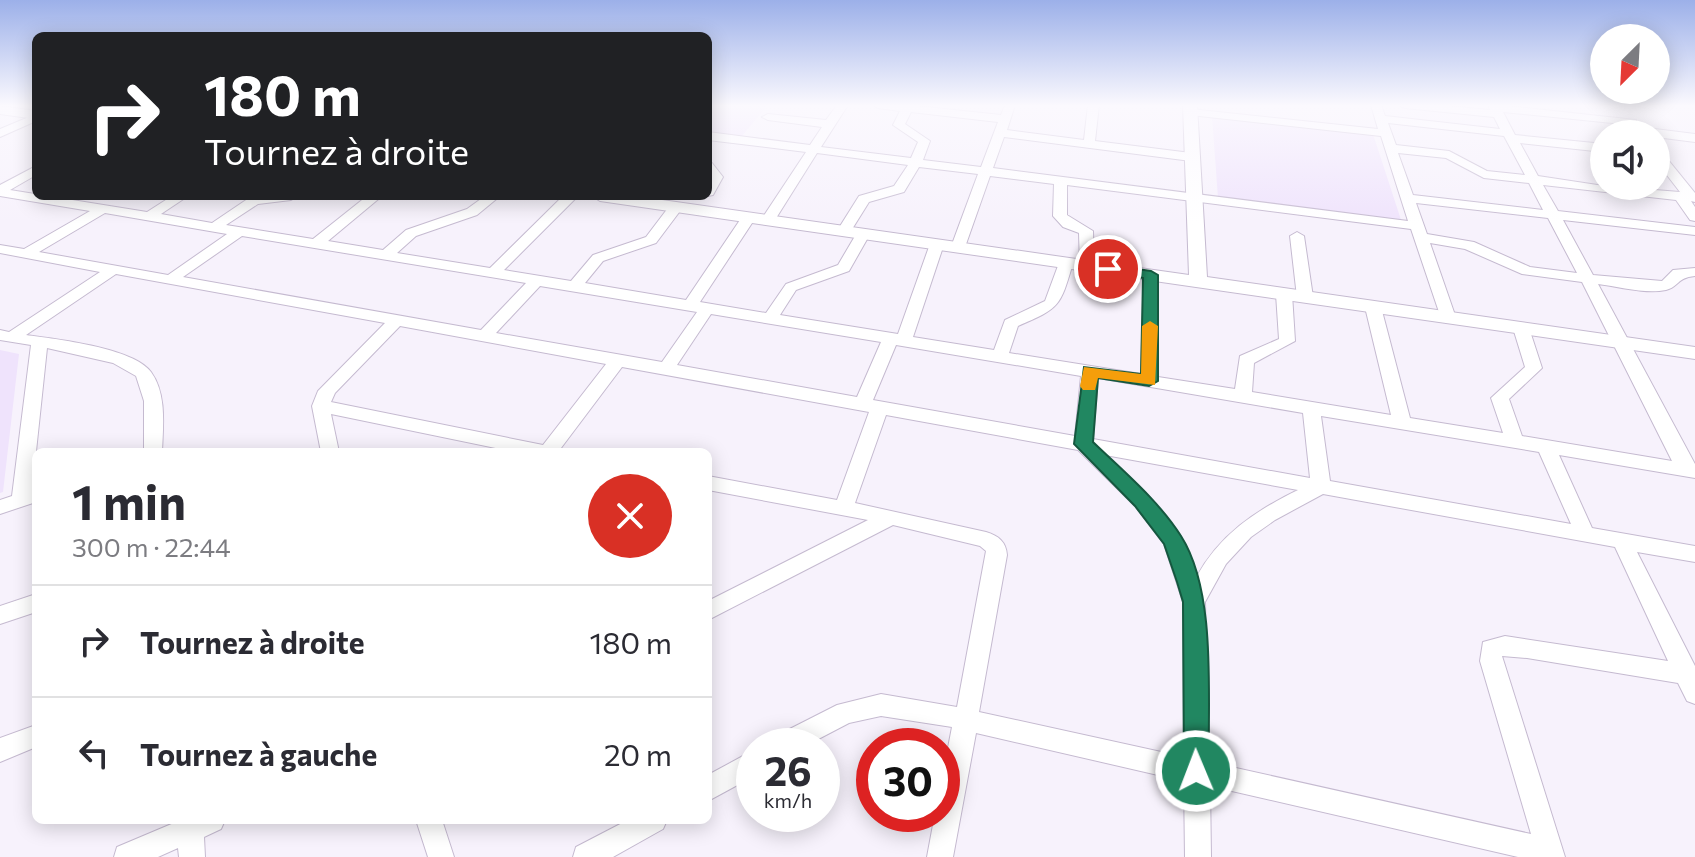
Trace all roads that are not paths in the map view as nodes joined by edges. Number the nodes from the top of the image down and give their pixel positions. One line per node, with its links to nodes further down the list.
1 (777, 145): 10 (street)
2 (816, 145): 10 (street)
3 (921, 145): 12 (street)
4 (995, 145): 13 (street)
5 (1097, 145): 11 (street)
6 (1191, 145): 11 (main road)
7 (1390, 145): 9 (street)
8 (1515, 145): 16 (street)
9 (1391, 148): 16 (street); 22 (street)
10 (813, 150): 12 (street); 34 (street)
11 (1191, 157): 20 (main road)
12 (916, 162): 13 (street); 37 (street)
13 (985, 171): 17 (street); 44 (street)
14 (32, 172): 18 (street)
15 (1670, 172): 21 (street)
16 (1534, 180): 21 (street); 31 (street)
17 (1061, 181): 20 (street); 49 (street)
18 (0, 191): 19 (street)
19 (32, 195)
20 (1193, 197): 38 (street); 57 (main road)
21 (1689, 197): 33 (street)
22 (1407, 198): 31 (street); 38 (street)
23 (64, 200): 30 (street)
24 (175, 200): 32 (street)
25 (261, 200): 35 (street)
26 (370, 200): 42 (street)
27 (488, 200): 47 (street)
28 (567, 200): 52 (street)
29 (696, 201): 34 (main road); 58 (street)
30 (103, 209): 32 (street); 46 (street)
31 (1553, 215): 39 (street); 54 (street)
32 (148, 217): 35 (street)
33 (1695, 217)
34 (759, 219): 37 (main road); 61 (street)
35 (214, 227): 36 (street)
36 (240, 231): 42 (street); 55 (street)
37 (844, 231): 40 (main road)
38 (1419, 231): 54 (street); 64 (street)
39 (1695, 231)
40 (863, 234): 43 (main road); 63 (street)
41 (1297, 236): 60 (street)
42 (316, 244): 47 (street)
43 (937, 244): 44 (main road); 69 (street)
44 (958, 247): 48 (main road)
45 (0, 249): 46 (street)
46 (27, 253): 50 (street)
47 (386, 255): 52 (street)
48 (1066, 263): 49 (main road); 73 (street)
49 (1087, 266): 53 (main road)
50 (114, 269): 55 (street); 67 (street)
51 (1695, 272): 54 (street)
52 (493, 273): 56 (street)
53 (1151, 275): 57 (main road); 77 (street)
54 (1585, 278): 71 (street)
55 (171, 279): 65 (street)
56 (537, 280): 58 (street); 68 (street)
57 (1198, 282): 59 (main road)
58 (575, 286): 61 (street)
59 (1284, 294): 60 (main road); 78 (street)
60 (1305, 297): 62 (main road)
61 (698, 307): 63 (street); 75 (street)
62 (1373, 307): 64 (main road); 82 (street)
63 (770, 318): 69 (street)
64 (1448, 318): 66 (main road)
65 (397, 320): 68 (street); 80 (street)
66 (1521, 328): 71 (main road); 83 (street)
67 (6, 336): 70 (street)
68 (484, 336): 74 (street)
69 (897, 339): 73 (street); 79 (street)
70 (39, 343): 86 (street); 87 (street)
71 (1623, 343): 72 (main road); 92 (street)
72 (1695, 353)
73 (1000, 356): 76 (street)
74 (618, 360): 75 (street); 90 (street)
75 (666, 369): 79 (street)
76 (1090, 371): 77 (street); 84 (street)
77 (1149, 381): 78 (street)
78 (1243, 396): 81 (street)
79 (872, 405): 84 (street); 97 (street)
80 (321, 406): 88 (street); 89 (street)
81 (1311, 407): 82 (street); 94 (street)
82 (1402, 422): 83 (street)
83 (1515, 441): 85 (street)
84 (1083, 444): 94 (street); 102 (street)
85 (1546, 446): 92 (street); 99 (street)
86 (32, 448)
87 (153, 448)
88 (329, 448)
89 (527, 448)
90 (550, 448)
91 (32, 451): 95 (street)
92 (1690, 470)
93 (712, 484): 97 (street)
94 (1321, 487): 99 (street); 102 (street)
95 (29, 497): 96 (street)
96 (0, 507)
97 (843, 509): 98 (street)
98 (891, 517): 104 (street); 107 (street)
99 (1585, 534): 100 (street)
100 (1622, 541): 101 (street); 106 (street)
101 (1695, 554)
102 (1194, 602): 111 (street)
103 (32, 604): 105 (street)
104 (712, 609)
105 (0, 615)
106 (1692, 681): 117 (street)
107 (964, 718): 108 (street); 111 (street); 121 (street)
108 (816, 728)
109 (32, 738): 110 (street)
110 (0, 750)
111 (1196, 771): 117 (street); 122 (street)
112 (736, 773): 113 (street)
113 (712, 787)
114 (430, 824): 119 (street)
115 (647, 824): 120 (street)
116 (198, 836): 118 (street)
117 (1551, 854)
118 (127, 857)
119 (441, 857)
120 (586, 857)
121 (940, 857)
122 (1198, 857)

